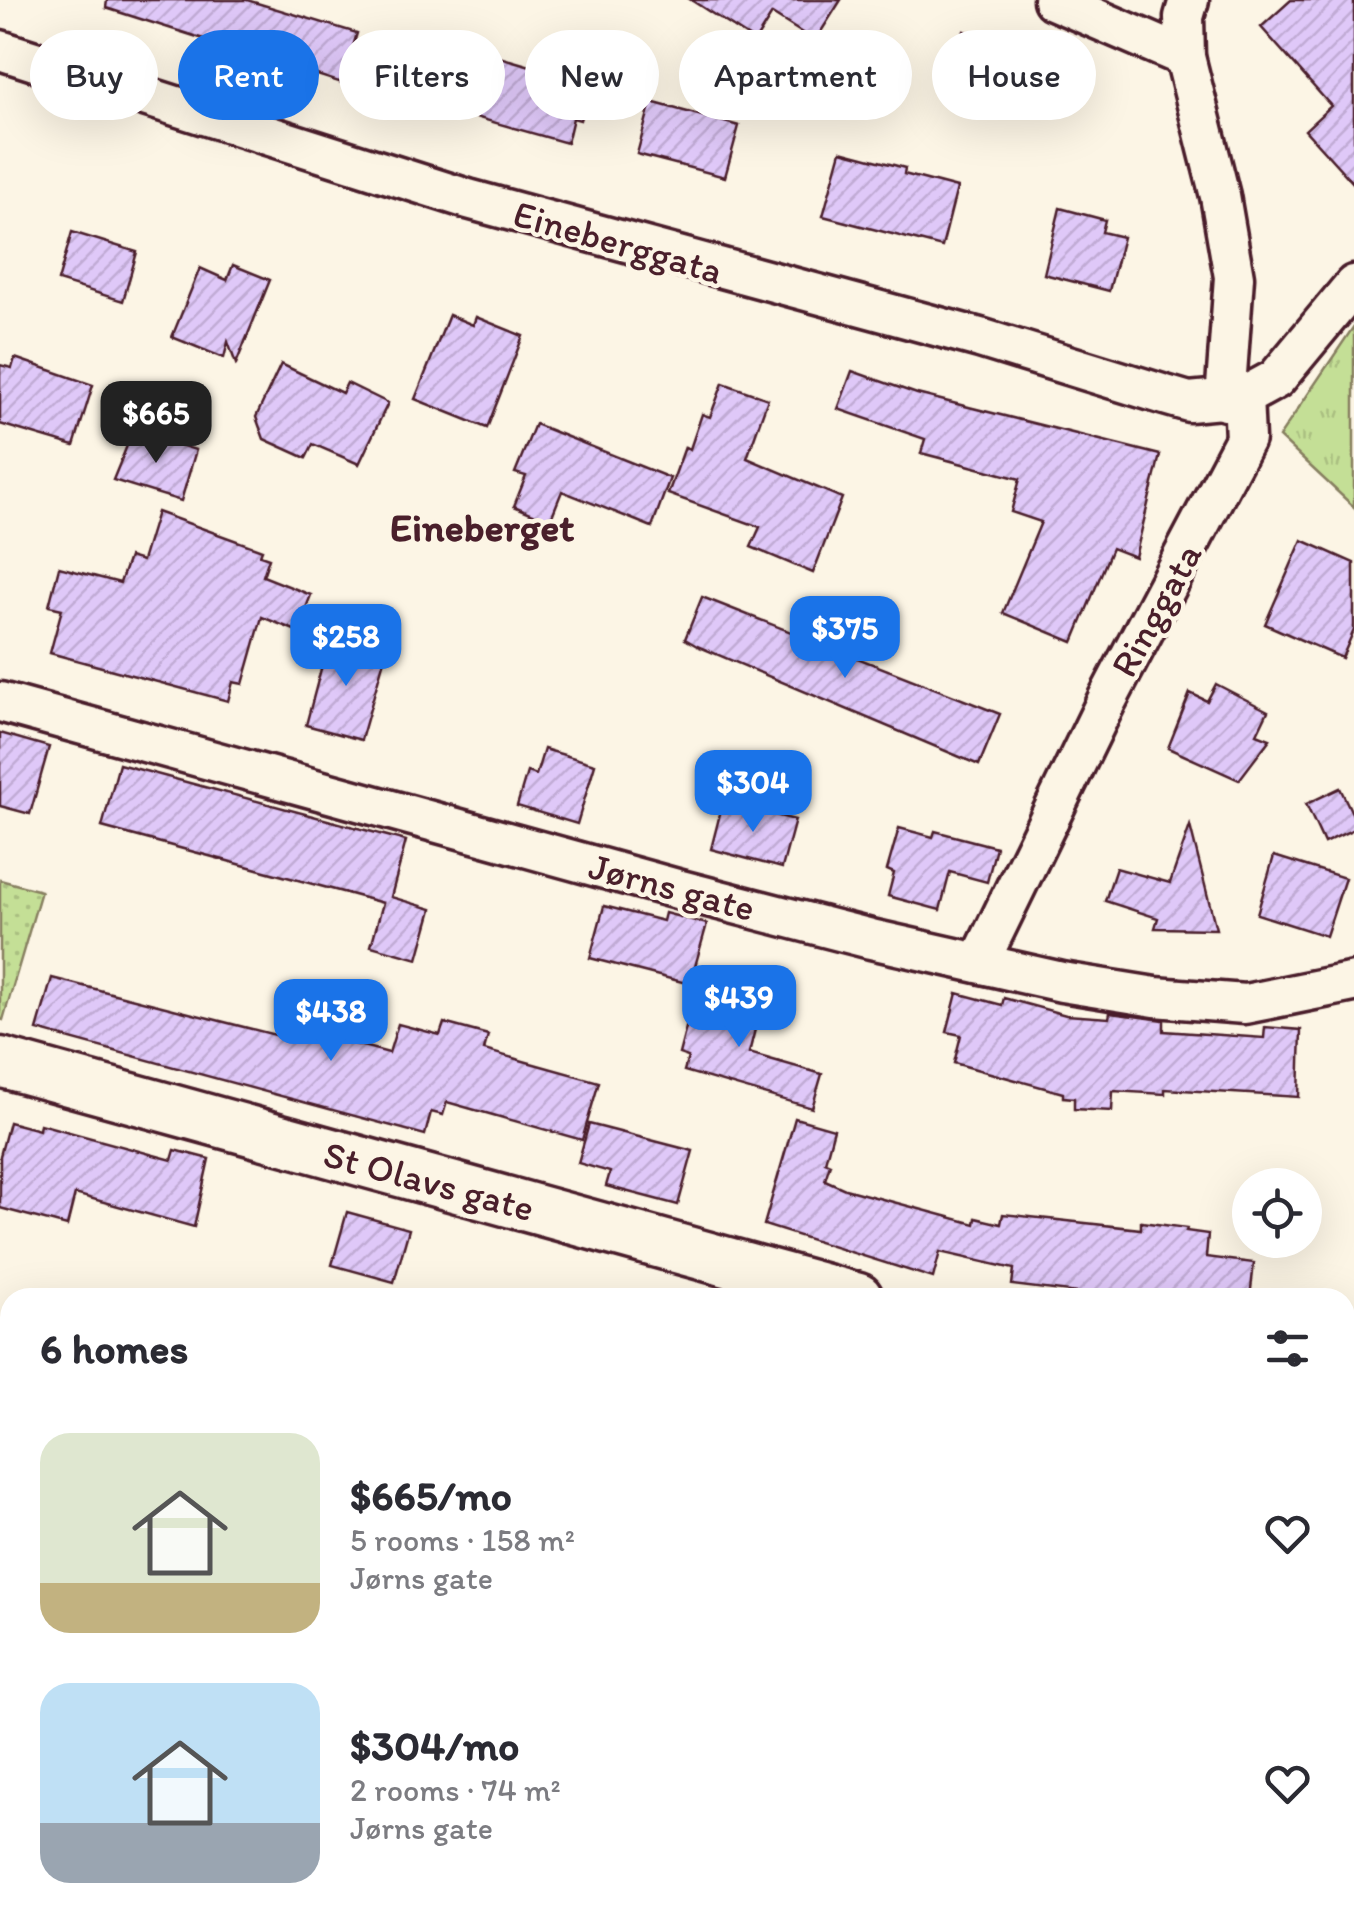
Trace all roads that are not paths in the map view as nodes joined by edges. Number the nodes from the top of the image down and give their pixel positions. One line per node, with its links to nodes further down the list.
1 (1053, 0): 4 (street)
2 (1190, 0): 4 (street, Ringgata)
3 (0, 50): 6 (street, Eineberggata)
4 (1185, 57): 6 (street, Ringgata)
5 (1354, 285): 6 (street)
6 (1234, 399): 8 (street, Ringgata)
7 (0, 702): 8 (street, Jørns gate)
8 (979, 963): 9 (street, Jørns gate)
9 (1354, 982)
10 (0, 1062): 11 (street, St Olavs gate)
11 (822, 1288)

